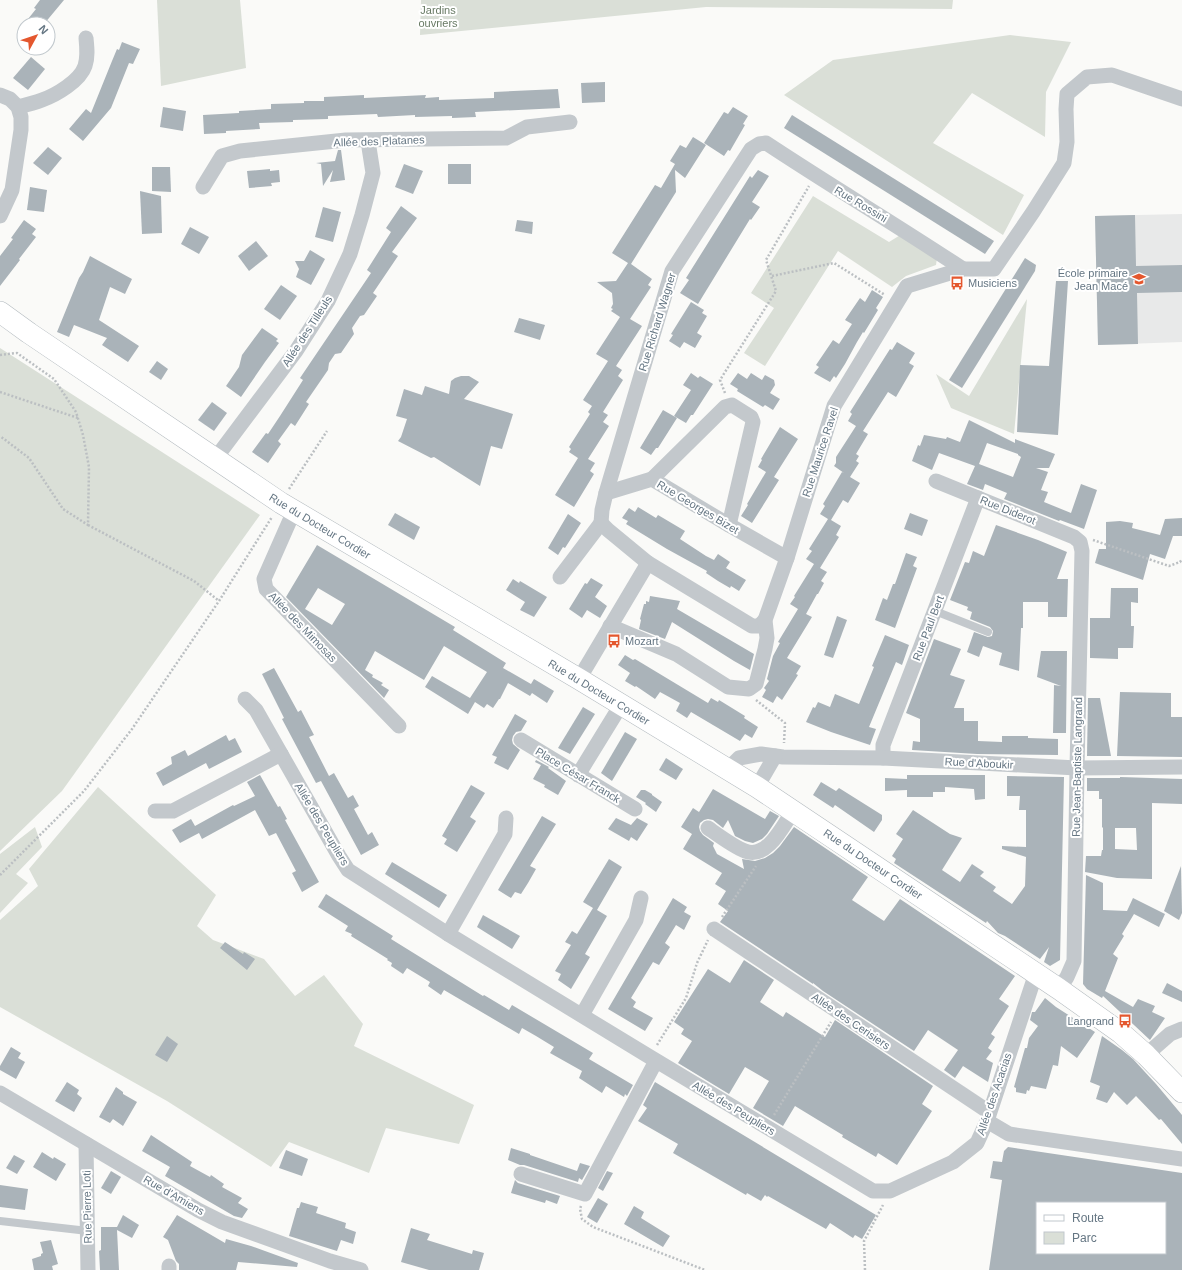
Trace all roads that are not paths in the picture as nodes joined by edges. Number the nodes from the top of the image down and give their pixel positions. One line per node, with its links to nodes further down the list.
1 (86, 38): 4 (street)
2 (0, 94): 4 (street)
3 (1182, 99): 10 (street, Rue Maurice Ravel)
4 (18, 107): 9 (street)
5 (570, 122): 6 (street, Allée des Platanes)
6 (368, 141): 8 (street, Allée des Platanes); 12 (street, Allée des Tilleuls)
7 (759, 144): 10 (street, Rue Rossini); 15 (street, Rue Richard Wagner)
8 (203, 187)
9 (0, 216)
10 (963, 268): 21 (street, Rue Maurice Ravel)
11 (0, 312): 12 (street, Rue du Docteur Cordier)
12 (216, 459): 17 (street, Rue du Docteur Cordier)
13 (652, 479): 15 (street, Rue Georges Bizet); 19 (street, Rue Georges Bizet); 19 (street)
14 (936, 481): 16 (street, Rue Diderot)
15 (606, 493): 18 (street, Rue Richard Wagner)
16 (978, 498): 20 (street, Rue Diderot); 24 (street, Rue Paul Bert)
17 (287, 507): 28 (street, Rue du Docteur Cordier); 31 (street, Allée des Mimosas)
18 (601, 523): 22 (street); 23 (street)
19 (729, 526): 21 (street, Rue Georges Bizet)
20 (1080, 542): 37 (street, Rue Jean-Baptiste Langrand)
21 (787, 558): 25 (street, Rue Maurice Ravel)
22 (648, 563): 25 (street); 26 (street)
23 (560, 577)
24 (935, 611): 27 (lane); 35 (street, Rue Paul Bert)
25 (765, 620): 26 (street, Rue Maurice Ravel)
26 (610, 626): 28 (street)
27 (988, 632)
28 (579, 679): 30 (street, Rue du Docteur Cordier)
29 (245, 699): 33 (street, Allée des Peupliers)
30 (621, 705): 38 (street, Rue du Docteur Cordier); 39 (street)
31 (399, 726)
32 (521, 740): 39 (street, Place César Franck)
33 (280, 754): 42 (street); 48 (street, Allée des Peupliers)
34 (775, 756): 35 (street, Rue d'Aboukir); 38 (street, Rue d'Aboukir); 40 (street)
35 (883, 758): 37 (street, Rue d'Aboukir)
36 (1182, 767): 37 (street, Rue d'Aboukir)
37 (1077, 768): 50 (street, Rue Jean-Baptiste Langrand)
38 (729, 770): 40 (street, Rue du Docteur Cordier)
39 (578, 774): 41 (street, Place César Franck)
40 (757, 787): 43 (street, Rue du Docteur Cordier)
41 (635, 809)
42 (155, 811)
43 (793, 811): 45 (street); 49 (street, Rue du Docteur Cordier)
44 (506, 818): 48 (street)
45 (708, 828)
46 (641, 898): 51 (street)
47 (714, 929): 57 (street, Allée des Cerisiers)
48 (448, 934): 51 (street, Allée des Peupliers)
49 (1036, 973): 50 (street, Rue du Docteur Cordier); 57 (street, Allée des Acacias)
50 (1059, 989): 53 (street, Rue du Docteur Cordier)
51 (582, 1015): 54 (street, Allée des Peupliers)
52 (1182, 1029): 53 (street)
53 (1146, 1055): 55 (street, Rue du Docteur Cordier)
54 (653, 1059): 60 (street); 61 (street, Allée des Peupliers)
55 (1182, 1092)
56 (0, 1093): 58 (street, Rue d'Amiens)
57 (988, 1117): 59 (street, Allée des Cerisiers); 61 (street, Allée des Acacias)
58 (86, 1144): 63 (street, Rue Pierre Loti); 64 (street, Rue d'Amiens)
59 (1182, 1159)
60 (521, 1174)
61 (890, 1191)
62 (0, 1221): 63 (lane)
63 (88, 1231): 65 (street, Rue Pierre Loti)
64 (330, 1265): 66 (street, Rue d'Amiens)
65 (88, 1270)
66 (361, 1270)

